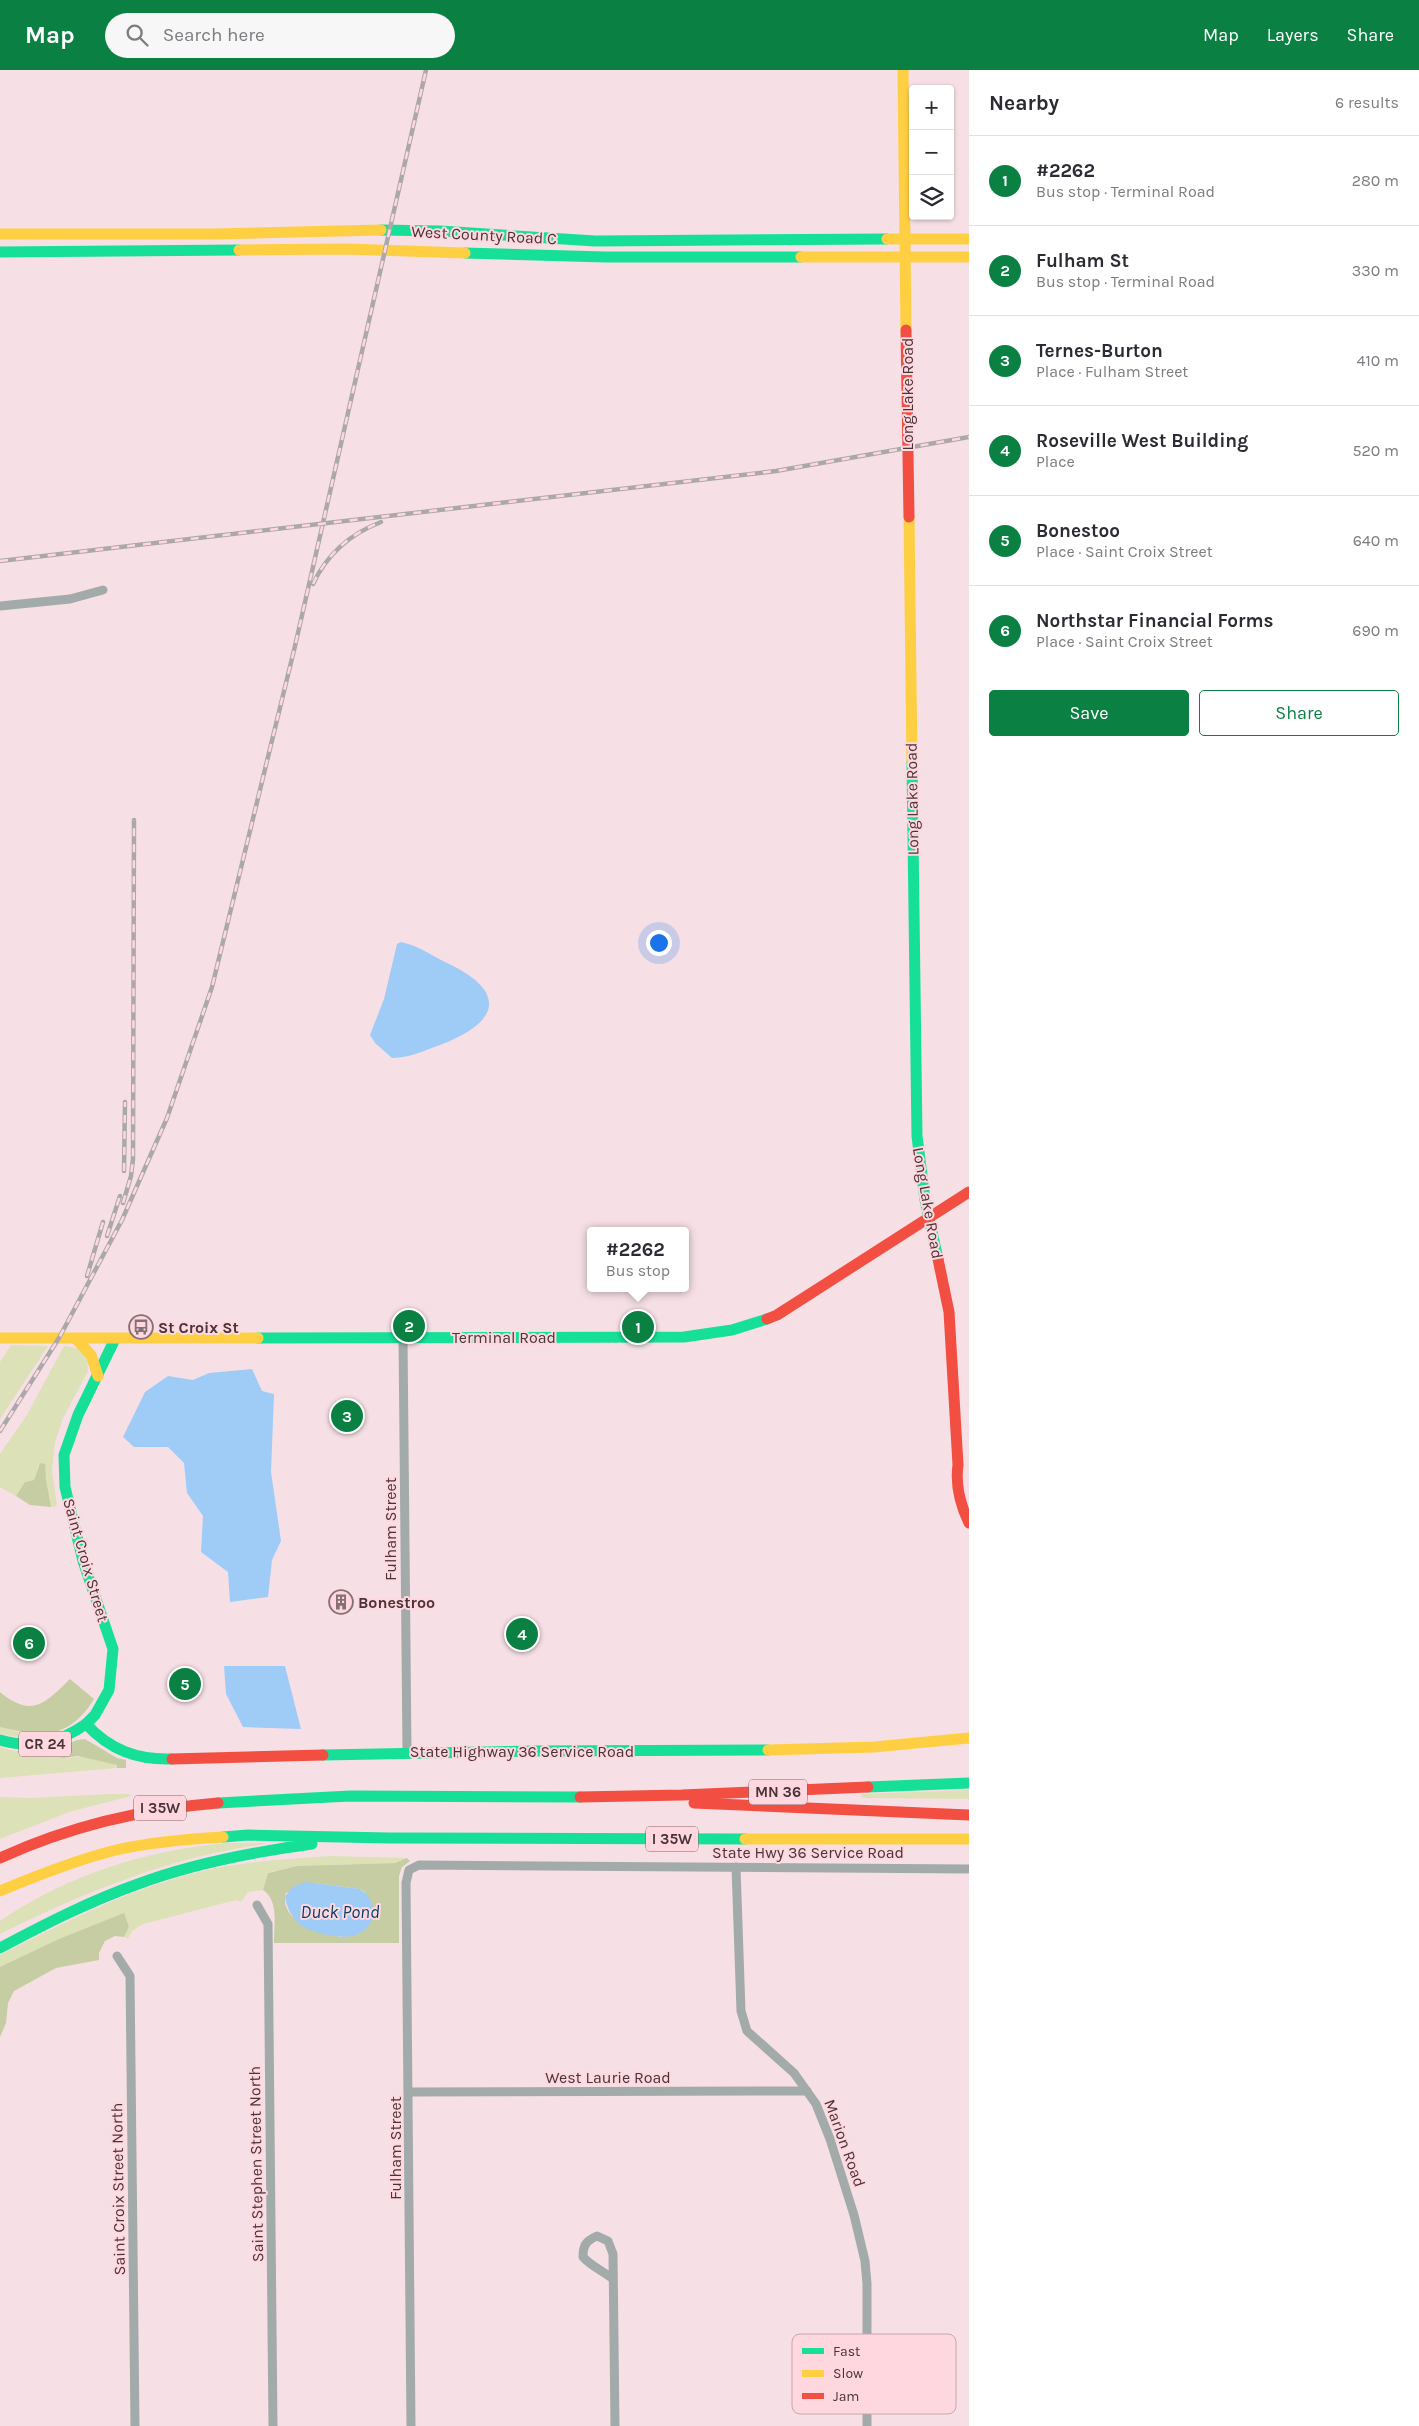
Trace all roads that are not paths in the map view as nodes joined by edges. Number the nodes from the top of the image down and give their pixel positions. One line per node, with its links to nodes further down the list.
1 (903, 70): 5 (main road, Long Lake Road)
2 (0, 234): 4 (main road, West County Road C)
3 (969, 239): 5 (main road, West County Road C)
4 (567, 240): 5 (main road, West County Road C); 7 (main road)
5 (907, 240): 9 (main road, Long Lake Road)
6 (0, 252): 7 (main road, West County Road C)
7 (567, 256): 9 (main road, West County Road C)
8 (969, 257): 9 (main road, West County Road C)
9 (907, 258): 13 (main road, Long Lake Road)
10 (103, 590): 11 (street)
11 (0, 606)
12 (969, 1192): 13 (main road, Terminal Road)
13 (928, 1218): 15 (main road, Terminal Road); 19 (main road, Long Lake Road)
14 (0, 1338): 16 (main road, Terminal Road)
15 (403, 1338): 17 (main road, Terminal Road); 23 (street, Fulham Street)
16 (76, 1339): 17 (main road, Terminal Road); 18 (main road)
17 (115, 1339): 18 (main road, Saint Croix Street / CR 24)
18 (98, 1376): 20 (main road, Saint Croix Street / CR 24)
19 (969, 1523)
20 (86, 1724): 22 (main road, CR 24); 23 (main road, State Highway 36 Service Road)
21 (969, 1738): 23 (main road, State Highway 36 Service Road)
22 (0, 1740)
23 (407, 1751)
24 (969, 1783): 25 (main road, MN 36)
25 (587, 1797): 26 (main road, I 35W); 29 (main road, I 35W)
26 (969, 1815)
27 (389, 1838): 28 (main road, I 35W); 33 (main road, I 35W); 35 (main road)
28 (969, 1840)
29 (0, 1858)
30 (736, 1867): 31 (street, State Hwy 36 Service Road); 32 (street, State Hwy 36 Service Road); 37 (street, Marion Road)
31 (969, 1869)
32 (409, 1870): 38 (street, Fulham Street)
33 (0, 1891)
34 (257, 1905): 42 (street, Saint Stephen Street North)
35 (0, 1948)
36 (118, 1956): 41 (street, Saint Croix Street North)
37 (807, 2091): 38 (street, West Laurie Road); 40 (street, Marion Road)
38 (409, 2092): 43 (street, Fulham Street)
39 (613, 2279): 39 (street); 44 (street)
40 (867, 2334)
41 (135, 2426)
42 (273, 2426)
43 (410, 2426)
44 (615, 2426)

